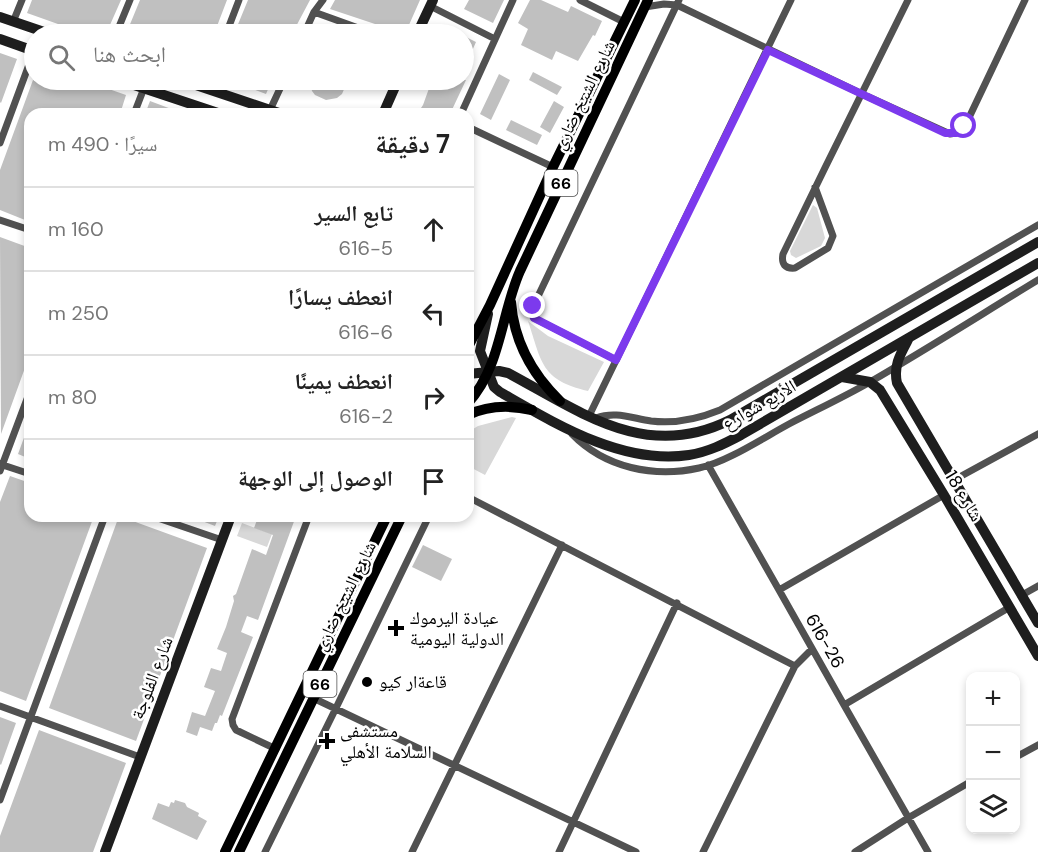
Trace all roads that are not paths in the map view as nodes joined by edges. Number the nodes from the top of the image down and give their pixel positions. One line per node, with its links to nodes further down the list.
1 (22, 0): 16 (street)
2 (130, 0): 18 (street)
3 (239, 0): 19 (street)
4 (323, 0): 14 (street)
5 (513, 0): 27 (street)
6 (580, 0): 17 (street)
7 (635, 0): 17 (main road, شارع الشيخ ضاري / 66)
8 (791, 0): 29 (street)
9 (908, 0): 38 (street)
10 (1025, 0): 38 (street)
11 (676, 2): 13 (street); 29 (street); 59 (street)
12 (432, 3): 22 (street); 23 (street)
13 (647, 4): 55 (main road, شارع الشيخ ضاري / 66)
14 (314, 12): 20 (street); 21 (street)
15 (0, 17): 16 (street)
16 (14, 22): 24 (street)
17 (624, 22): 47 (main road, شارع الشيخ ضاري / 66)
18 (120, 24)
19 (230, 24)
20 (309, 24)
21 (347, 24)
22 (422, 24)
23 (469, 24)
24 (24, 25)
25 (474, 27): 27 (street)
26 (0, 39): 28 (street)
27 (495, 39): 31 (street)
28 (24, 47)
29 (768, 50): 38 (street); 59 (street)
30 (24, 78): 46 (street)
31 (474, 85)
32 (143, 90): 39 (street)
33 (150, 90): 40 (street)
34 (222, 90): 41 (street)
35 (279, 90): 42 (street)
36 (394, 90): 43 (street)
37 (472, 90): 44 (street)
38 (862, 94): 48 (street)
39 (136, 108)
40 (203, 108)
41 (265, 108)
42 (271, 108)
43 (386, 108)
44 (464, 108)
45 (474, 130): 47 (street)
46 (0, 143)
47 (553, 167): 56 (main road, شارع الشيخ ضاري / 66)
48 (815, 187): 48 (street)
49 (0, 220): 51 (street)
50 (1038, 225): 70 (street)
51 (24, 228)
52 (1038, 242): 70 (street, الأربع شوارع)
53 (1038, 263): 58 (street, الأربع شوارع)
54 (1038, 280): 60 (street)
55 (510, 295): 61 (main road, شارع الشيخ ضاري / 66); 66 (main road)
56 (490, 304): 57 (main road, شارع الشيخ ضاري / 66); 61 (street, الأربع شوارع)
57 (474, 335)
58 (909, 338): 60 (street); 63 (street, الأربع شوارع)
59 (616, 360): 70 (street)
60 (896, 366): 64 (street); 76 (street, شارع 18)
61 (488, 372): 62 (street, الأربع شوارع); 65 (main road, شارع الشيخ ضاري / 66); 66 (street, الأربع شوارع); 68 (street, الأربع شوارع)
62 (474, 373)
63 (842, 377): 64 (street); 71 (street, الأربع شوارع)
64 (870, 382): 73 (street); 77 (street, شارع 18)
65 (474, 396)
66 (560, 401): 70 (street, الأربع شوارع)
67 (24, 407): 74 (street)
68 (532, 410): 69 (main road); 71 (street, الأربع شوارع)
69 (474, 413)
70 (592, 417)
71 (567, 428): 73 (street)
72 (1038, 434): 76 (street)
73 (708, 465): 89 (street, 616-26)
74 (1, 466): 75 (street)
75 (24, 472)
76 (954, 480): 90 (street, شارع 18)
77 (944, 495): 89 (street); 92 (street, شارع 18)
78 (474, 500): 87 (street)
79 (103, 522): 101 (street)
80 (170, 522): 86 (street)
81 (229, 522): 86 (street, شارع الفلوجة)
82 (307, 522): 103 (street)
83 (384, 522): 103 (main road, شارع الشيخ ضاري / 66)
84 (399, 522): 97 (main road, شارع الشيخ ضاري / 66)
85 (426, 522): 100 (street)
86 (222, 540): 105 (street, شارع الفلوجة)
87 (562, 545): 91 (street); 106 (street)
88 (1038, 586): 90 (street)
89 (778, 590): 94 (street, 616-26)
90 (1022, 595): 93 (street, شارع 18)
91 (677, 603): 96 (street); 110 (street)
92 (1010, 607): 95 (street, شارع 18); 98 (street)
93 (1038, 623)
94 (812, 649): 96 (street); 98 (street, 616-26)
95 (1038, 656)
96 (795, 666): 118 (street)
97 (313, 698): 100 (street); 113 (main road, شارع الشيخ ضاري / 66)
98 (844, 705): 109 (street, 616-26)
99 (0, 706): 101 (street)
100 (336, 708): 106 (street); 114 (street)
101 (31, 717): 105 (street); 108 (street)
102 (1038, 745): 104 (street)
103 (276, 749): 112 (main road, شارع الشيخ ضاري / 66)
104 (1020, 755)
105 (140, 757): 111 (street, شارع الفلوجة)
106 (454, 764): 110 (street); 115 (street)
107 (966, 785): 109 (street)
108 (0, 800)
109 (908, 818): 119 (street); 120 (street, 616-26)
110 (573, 822): 116 (street); 117 (street)
111 (105, 852)
112 (225, 852)
113 (239, 852)
114 (265, 852)
115 (412, 852)
116 (559, 852)
117 (636, 852)
118 (703, 852)
119 (855, 852)
120 (928, 852)

